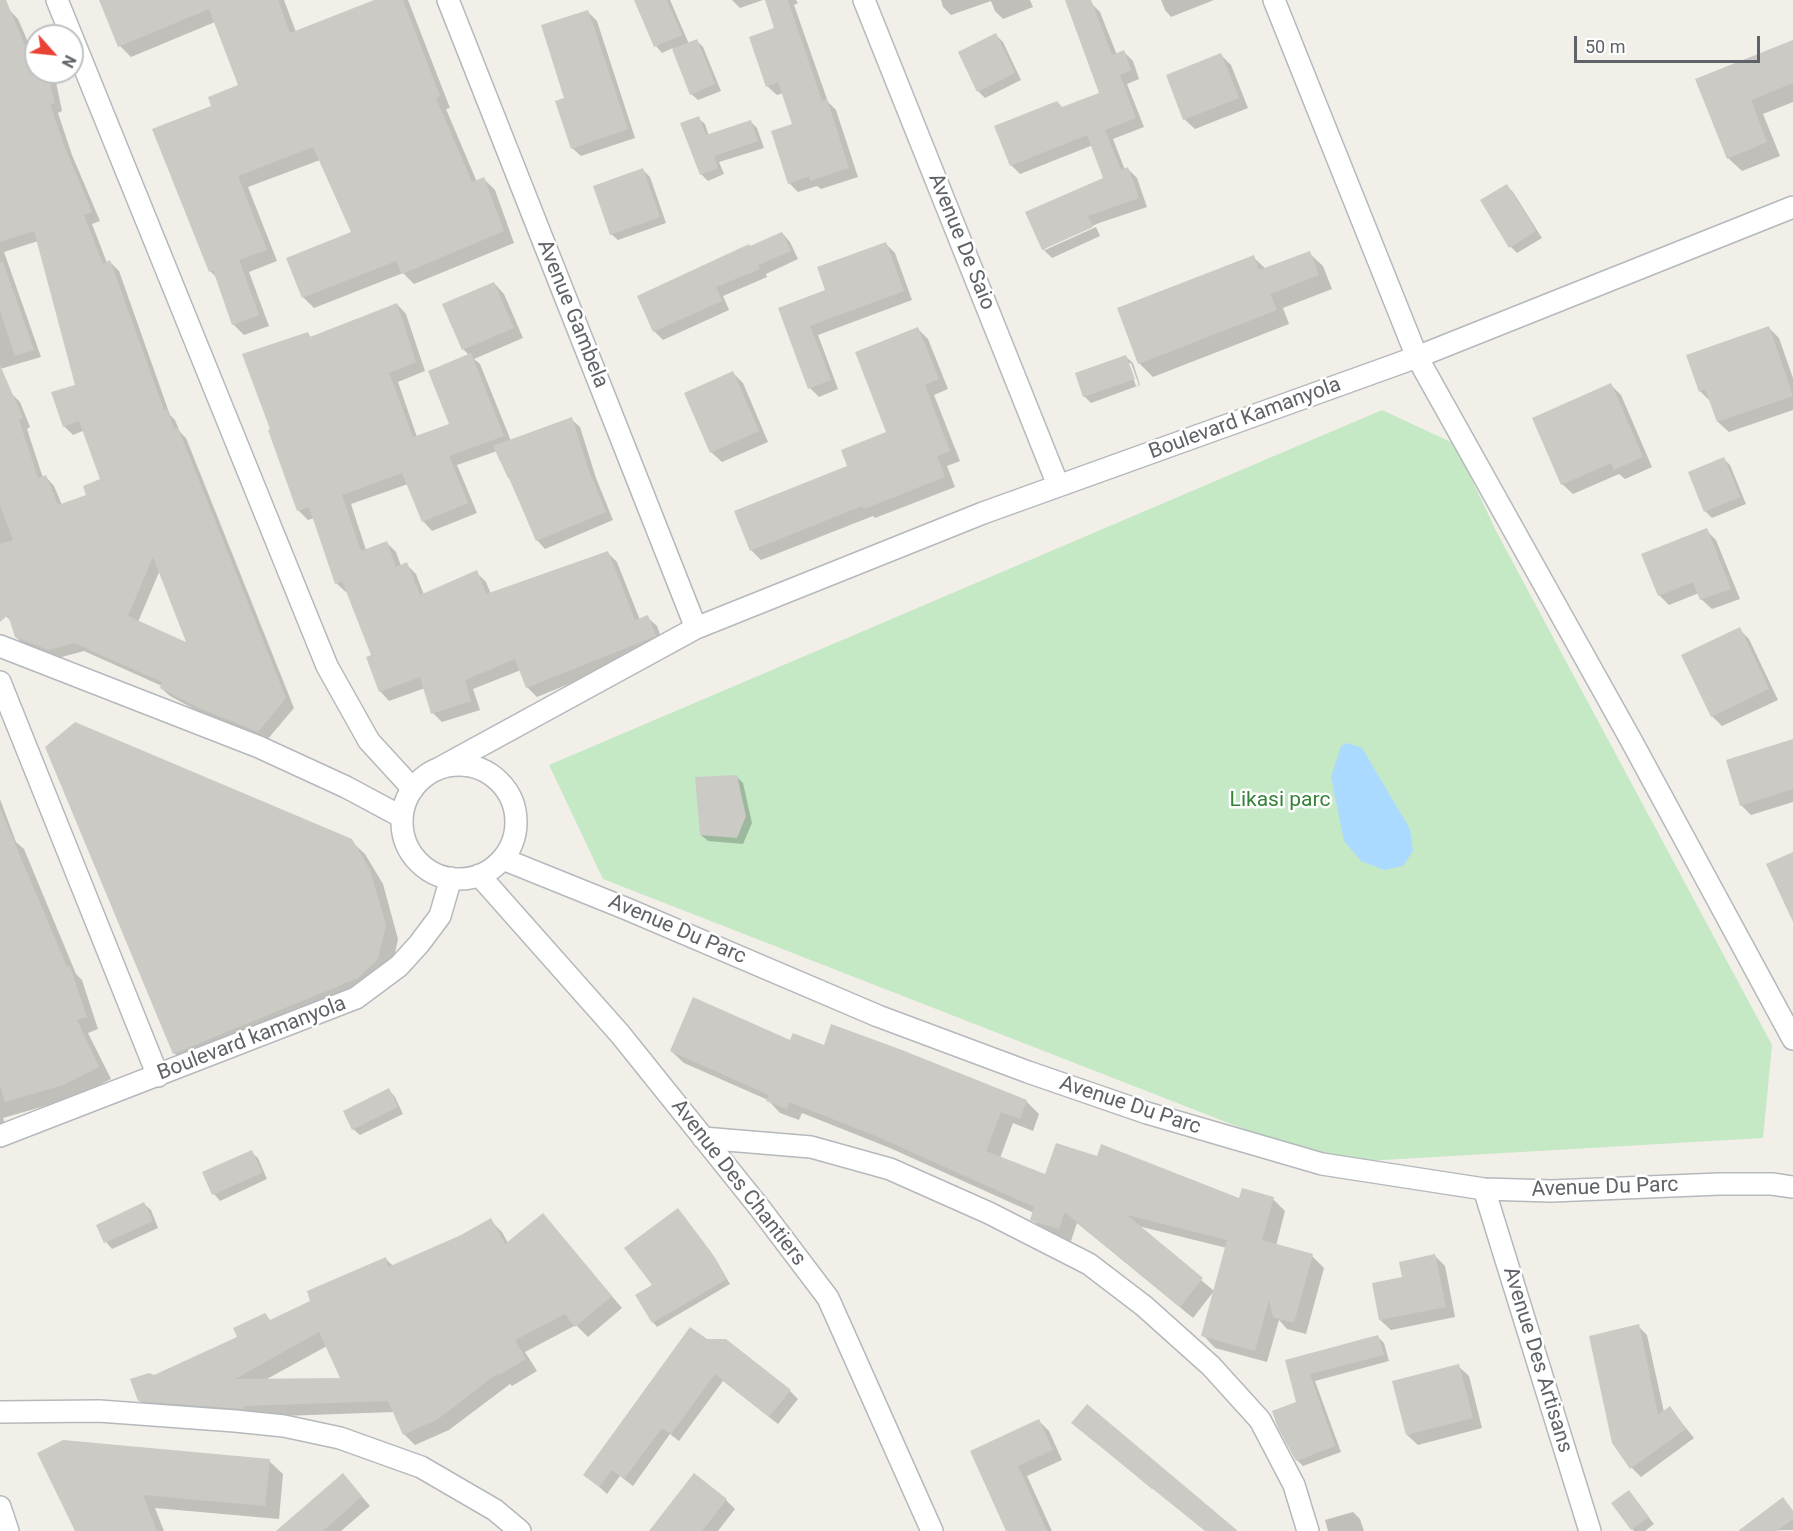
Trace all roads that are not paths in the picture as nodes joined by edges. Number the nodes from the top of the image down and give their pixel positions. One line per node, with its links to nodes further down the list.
1 (57, 0): 12 (street)
2 (448, 0): 8 (street, Avenue Gambela)
3 (864, 0): 7 (street, Avenue De Saio)
4 (1275, 0): 6 (street)
5 (1793, 207): 6 (street, Boulevard Kamanyola)
6 (1417, 357): 7 (street, Boulevard Kamanyola); 17 (street)
7 (1058, 485): 8 (street, Boulevard Kamanyola)
8 (696, 628): 11 (street, Boulevard Kamanyola)
9 (0, 646): 13 (street)
10 (0, 682): 18 (street)
11 (436, 770): 12 (street); 14 (street)
12 (413, 789): 13 (street)
13 (402, 817): 16 (street)
14 (502, 859): 15 (street); 22 (street, Avenue Du Parc)
15 (479, 875): 16 (street); 20 (street, Avenue Des Chantiers)
16 (451, 878): 18 (street, Boulevard kamanyola)
17 (1793, 1039)
18 (158, 1076): 19 (street, Boulevard kamanyola)
19 (0, 1136)
20 (703, 1138): 27 (street, Avenue Des Chantiers); 28 (street)
21 (1793, 1187): 22 (street, Avenue Du Parc)
22 (1485, 1189): 29 (street, Avenue Des Artisans)
23 (0, 1412): 26 (street)
24 (0, 1507): 25 (street)
25 (8, 1531)
26 (520, 1531)
27 (932, 1531)
28 (1308, 1531)
29 (1590, 1531)

